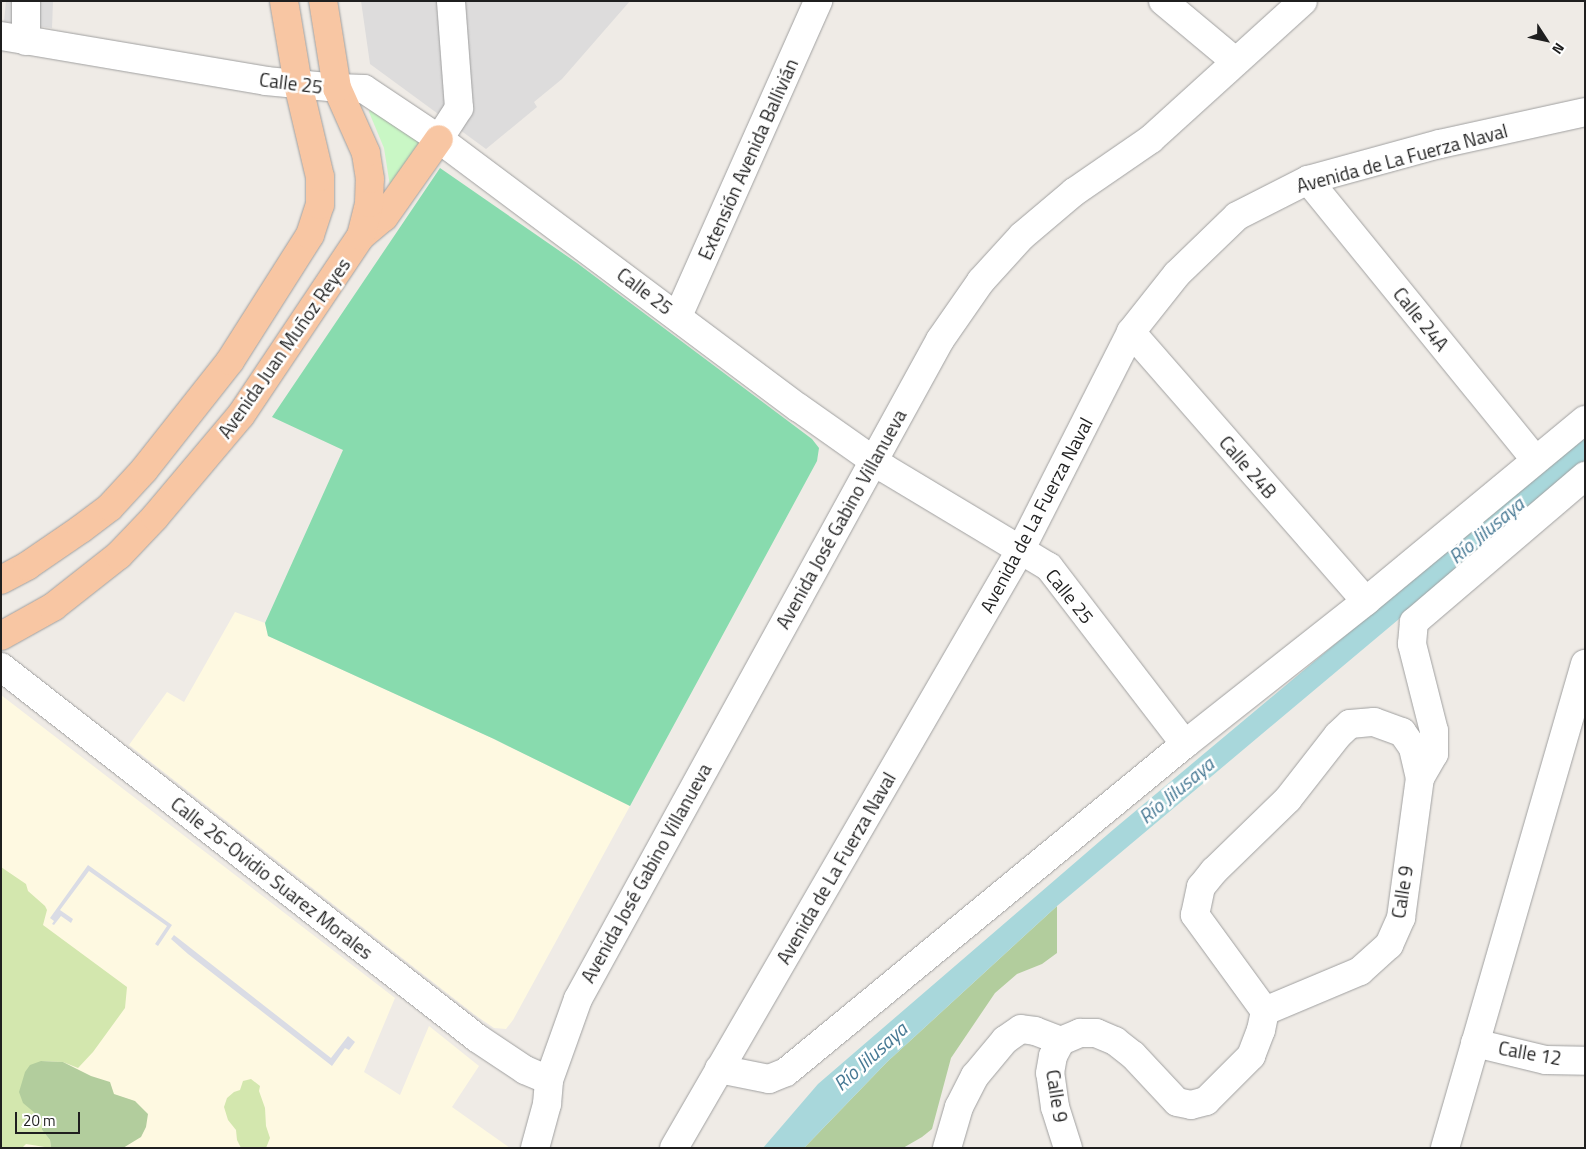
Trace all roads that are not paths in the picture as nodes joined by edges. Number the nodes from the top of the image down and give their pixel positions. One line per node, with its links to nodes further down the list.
1 (26, 1): 8 (street)
2 (284, 1): 10 (main road, Avenida Juan Muñoz Reyes)
3 (323, 1): 11 (main road, Avenida Juan Muñoz Reyes)
4 (451, 1): 13 (street)
5 (818, 1): 16 (street, Extensión Avenida Ballivián)
6 (1163, 1): 9 (street)
7 (1303, 1): 9 (street, Avenida José Gabino Villanueva)
8 (14, 38): 10 (street, Calle 25)
9 (1235, 61): 20 (street, Avenida José Gabino Villanueva)
10 (298, 84): 11 (street, Calle 25); 23 (main road, Avenida Juan Muñoz Reyes)
11 (337, 88): 13 (street, Calle 25); 15 (main road, Avenida Juan Muñoz Reyes)
12 (1585, 112): 14 (street, Avenida de La Fuerza Naval)
13 (439, 139): 15 (main road); 16 (street, Calle 25)
14 (1308, 180): 17 (street, Avenida de La Fuerza Naval); 19 (street, Calle 24A)
15 (362, 236): 25 (main road, Avenida Juan Muñoz Reyes)
16 (678, 316): 20 (street, Calle 25)
17 (1130, 332): 22 (street, Avenida de La Fuerza Naval); 24 (street, Calle 24B)
18 (1585, 420): 19 (street)
19 (1535, 459): 24 (street)
20 (874, 461): 22 (street, Calle 25); 35 (street, Avenida José Gabino Villanueva)
21 (1585, 476): 29 (street, Calle 9)
22 (1021, 549): 28 (street, Calle 25); 34 (street, Avenida de La Fuerza Naval)
23 (1, 580)
24 (1366, 601): 28 (street)
25 (1, 636)
26 (1585, 664): 32 (street)
27 (1, 667): 35 (street, Calle 26-Ovidio Suarez Morales)
28 (1185, 744): 34 (street)
29 (1420, 778): 30 (street, Calle 9); 30 (street)
30 (1265, 1011): 31 (street, Calle 9)
31 (1061, 1041): 38 (street); 39 (street, Calle 9)
32 (1475, 1042): 33 (street, Calle 12); 40 (street)
33 (1585, 1061)
34 (719, 1069): 37 (street, Avenida de La Fuerza Naval)
35 (549, 1080): 36 (street, Avenida José Gabino Villanueva)
36 (535, 1148)
37 (674, 1148)
38 (947, 1148)
39 (1068, 1148)
40 (1445, 1148)

